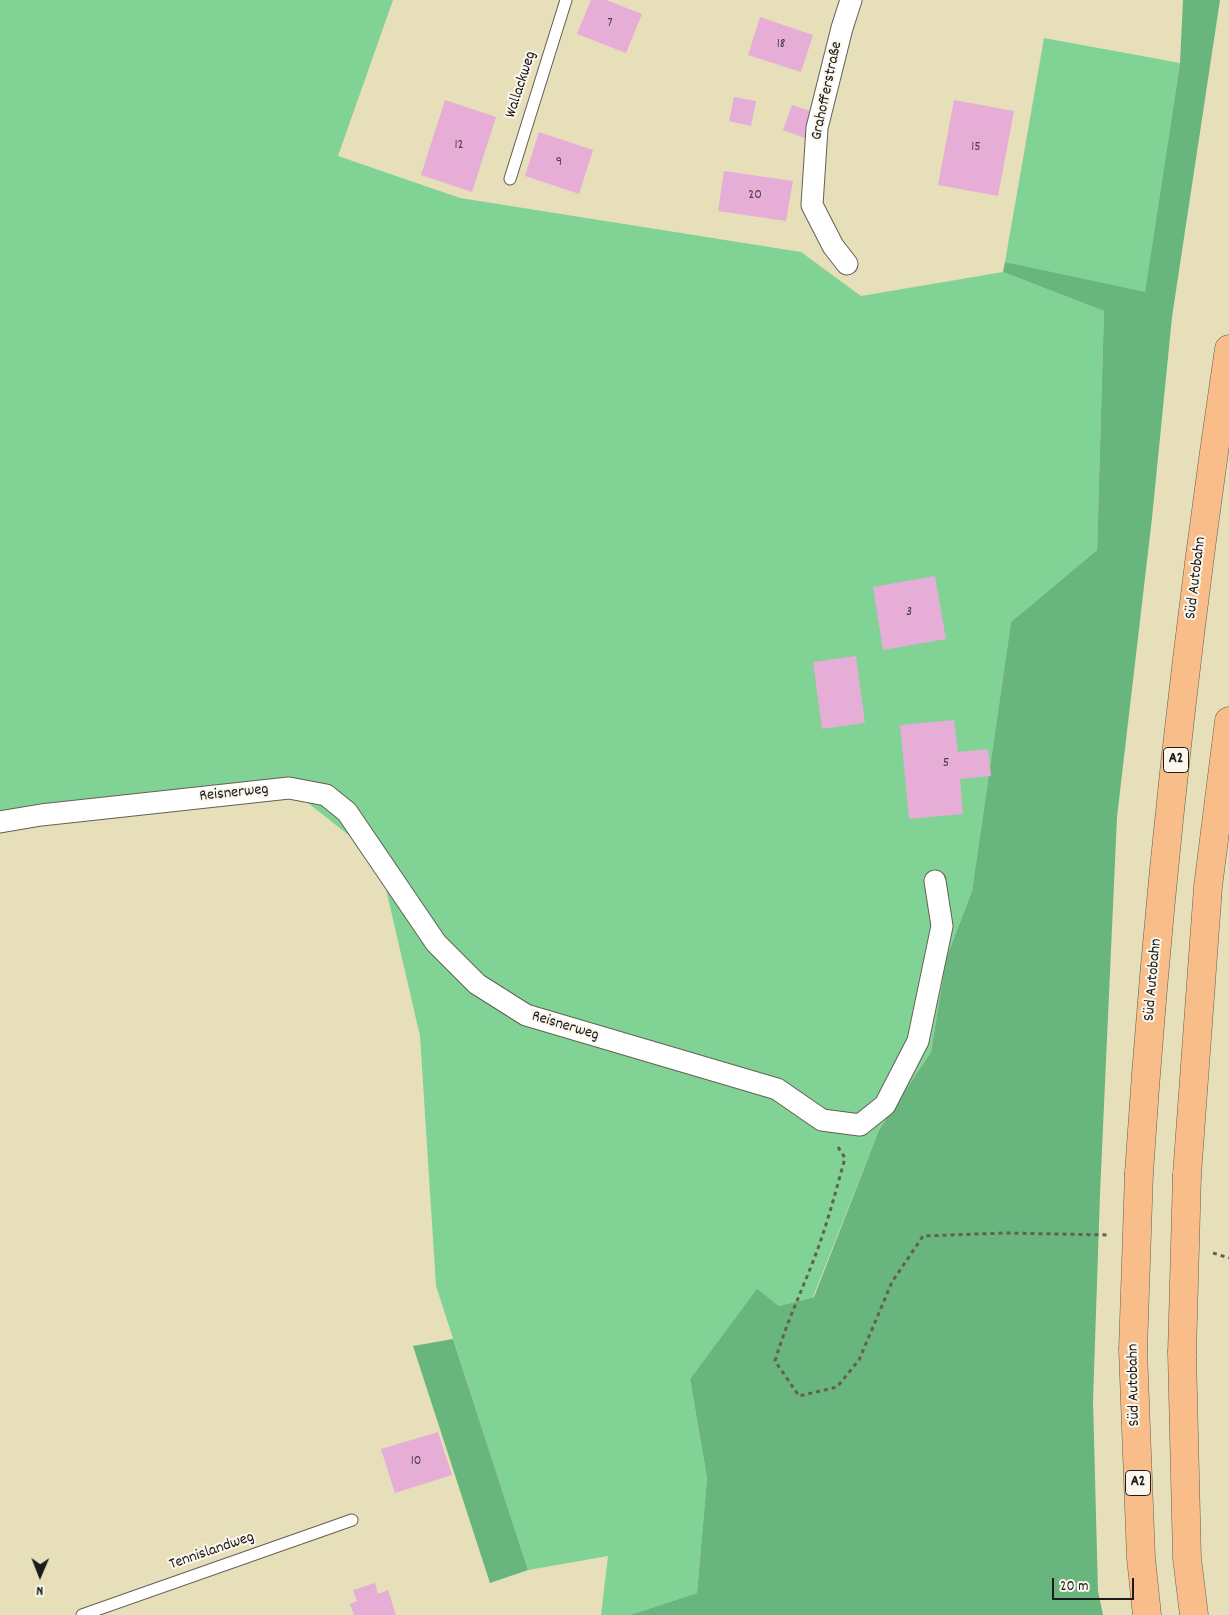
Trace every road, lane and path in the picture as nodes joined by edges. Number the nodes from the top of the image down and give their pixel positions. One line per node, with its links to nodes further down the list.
1 (566, 0): 3 (lane, Wallackweg)
2 (851, 0): 4 (street, Grahofferstraße)
3 (510, 179)
4 (847, 264)
5 (1229, 349): 15 (highway, Süd Autobahn / A2, bridge)
6 (1229, 721): 16 (highway, bridge)
7 (0, 822): 9 (street, Reisnerweg)
8 (935, 881): 9 (street, Reisnerweg)
9 (822, 1120): 10 (path)
10 (1111, 1236)
11 (1212, 1253): 12 (path)
12 (1229, 1258)
13 (352, 1520): 14 (lane, Tennislandweg)
14 (82, 1615)
15 (1147, 1615)
16 (1194, 1615)

